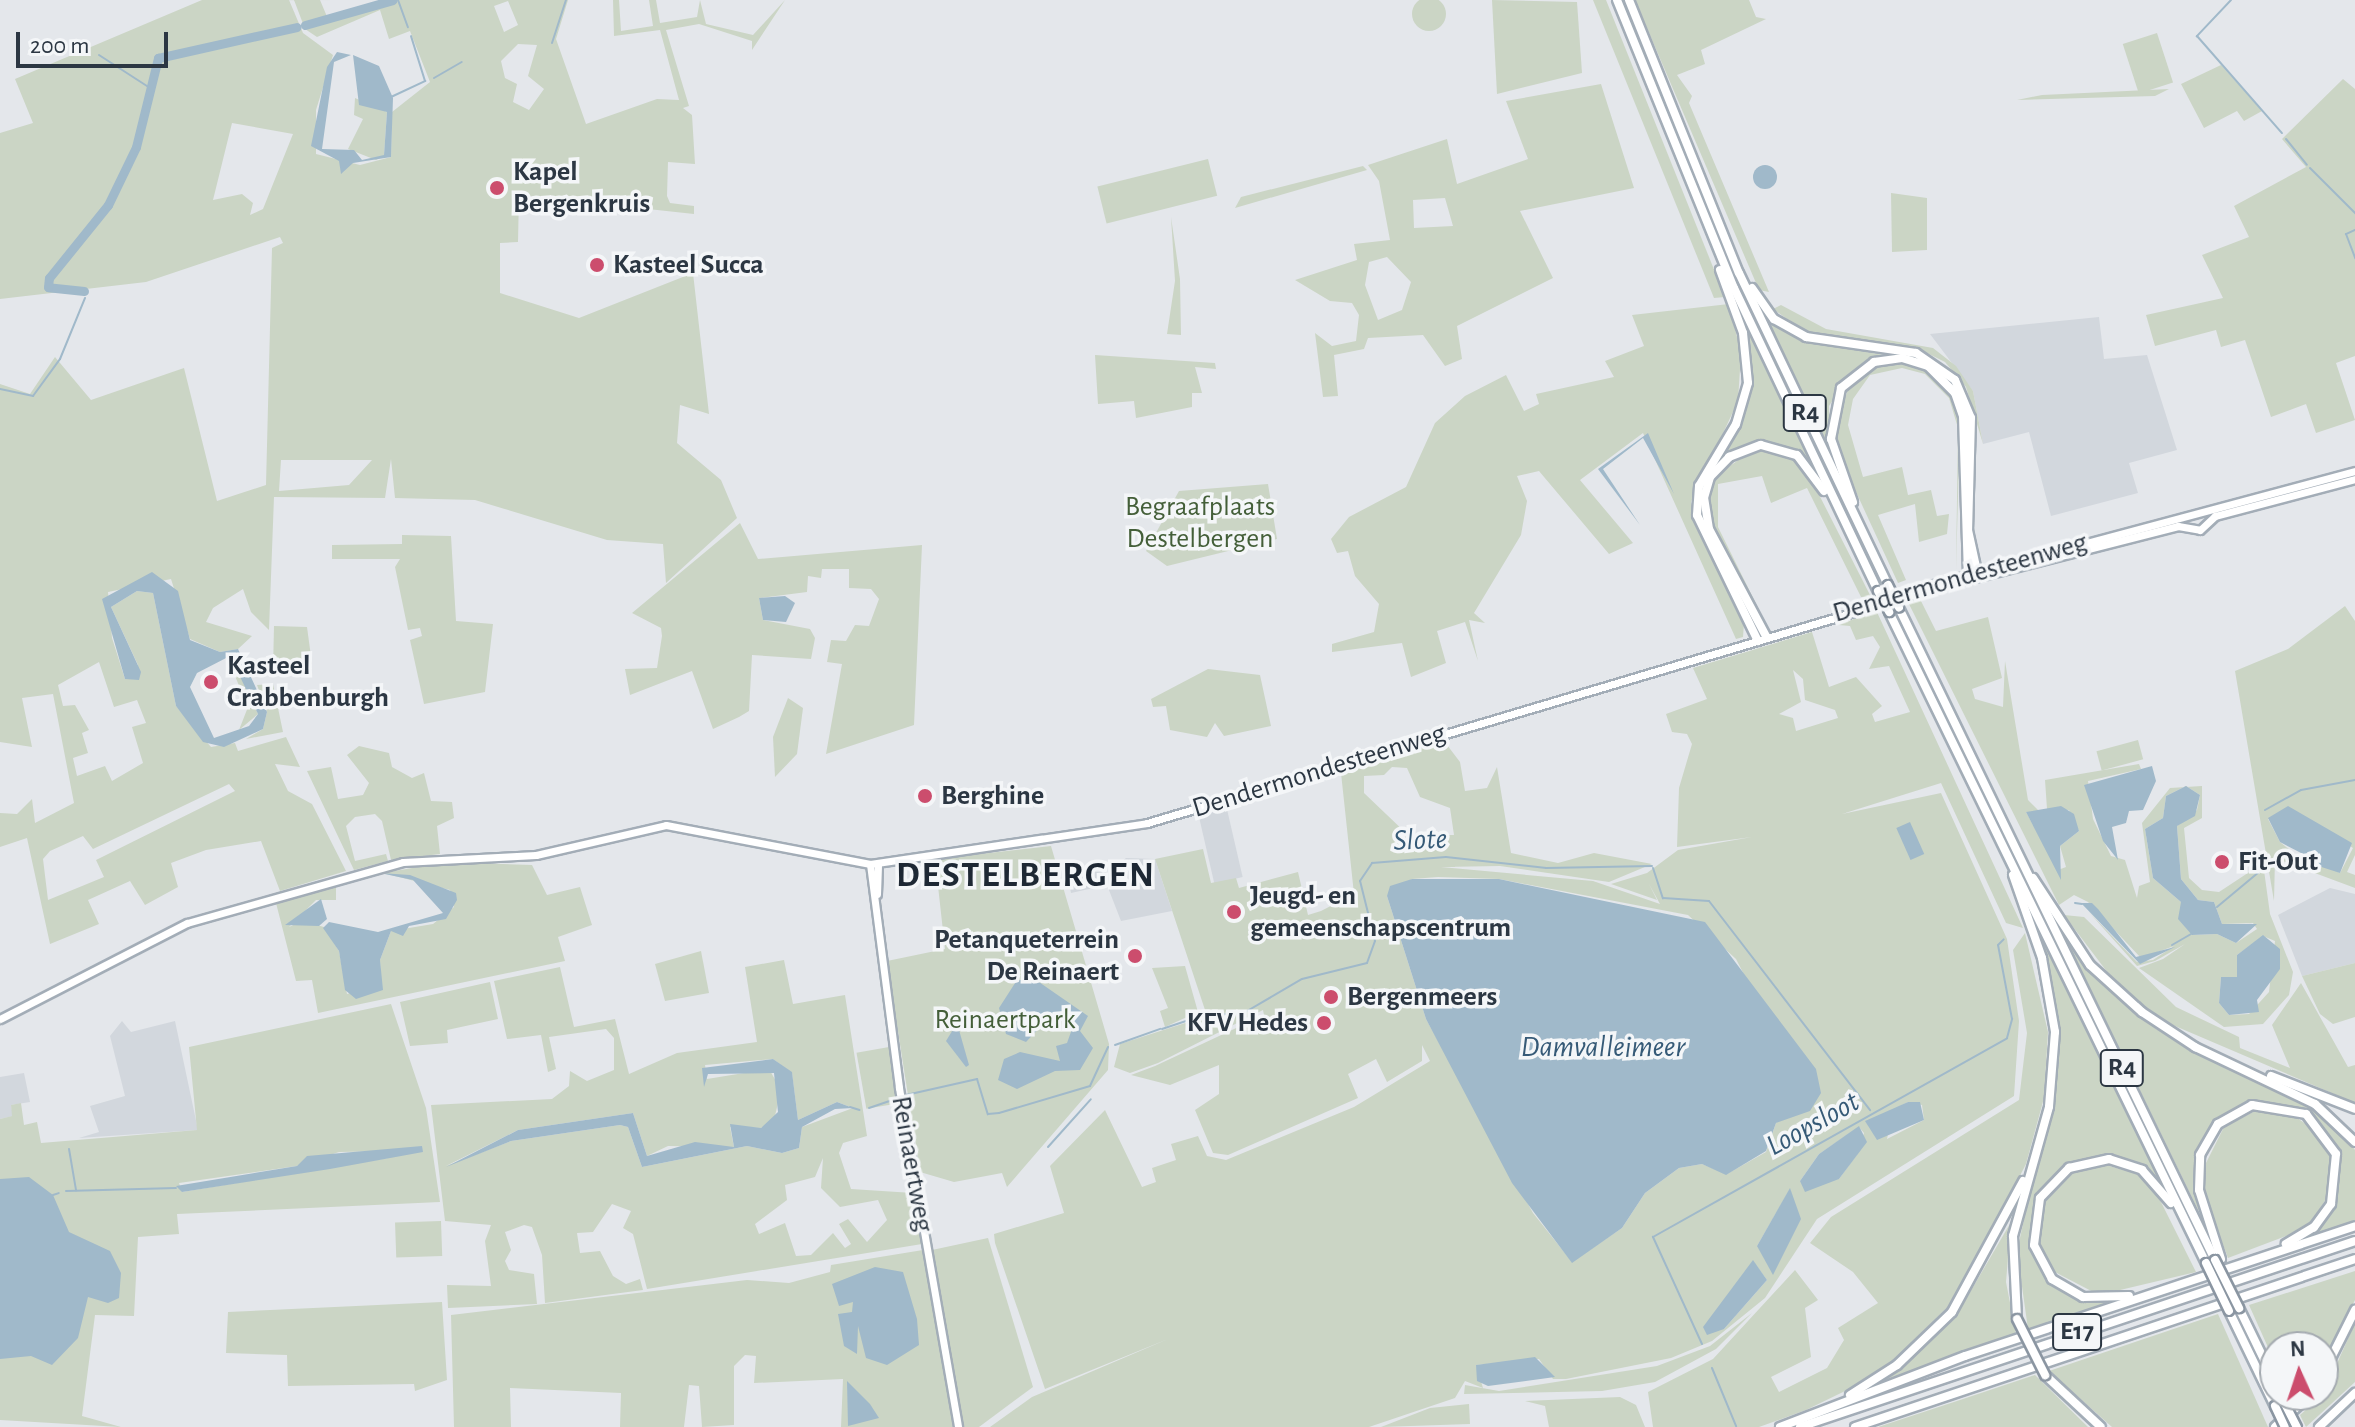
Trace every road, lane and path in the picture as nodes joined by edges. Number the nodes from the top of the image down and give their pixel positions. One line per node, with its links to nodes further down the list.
1 (1617, 0): 4 (highway, R4)
2 (1629, 0): 3 (highway)
3 (1757, 304): 9 (highway, R4); 11 (highway)
4 (1739, 308): 7 (highway, R4); 13 (highway)
5 (2355, 471): 8 (main road, Dendermondesteenweg)
6 (2355, 479): 8 (main road, Dendermondesteenweg)
7 (1842, 516): 13 (highway); 14 (highway, R4, bridge)
8 (2207, 517): 10 (main road, Dendermondesteenweg); 10 (main road, Dendermondesteenweg)
9 (1857, 521): 12 (highway); 16 (highway, R4, bridge)
10 (2186, 522): 11 (main road, Dendermondesteenweg)
11 (1978, 574): 12 (main road, Dendermondesteenweg)
12 (1967, 576): 13 (main road, Dendermondesteenweg)
13 (1761, 638): 15 (main road, Dendermondesteenweg)
14 (2009, 859): 21 (highway); 22 (highway, R4)
15 (874, 866): 17 (main road, Dendermondesteenweg); 35 (main road, Reinaertweg)
16 (2029, 876): 18 (highway); 26 (highway, R4)
17 (0, 1019)
18 (2229, 1061): 19 (highway); 20 (highway)
19 (2355, 1109)
20 (2355, 1142)
21 (2039, 1143): 34 (highway); 38 (highway, bridge)
22 (2186, 1223): 28 (highway); 40 (highway, R4, bridge)
23 (2355, 1226): 25 (highway)
24 (2355, 1241): 36 (highway, E17)
25 (2257, 1258): 26 (highway); 28 (highway)
26 (2218, 1259): 31 (highway, R4, bridge)
27 (2355, 1259): 37 (highway, E17)
28 (2173, 1285): 34 (highway)
29 (2355, 1310): 30 (highway)
30 (2339, 1342)
31 (2259, 1349)
32 (2355, 1393): 41 (highway)
33 (2292, 1411): 39 (highway)
34 (1784, 1425)
35 (958, 1427)
36 (1800, 1427)
37 (1855, 1427)
38 (2101, 1427)
39 (2275, 1427)
40 (2285, 1427)
41 (2319, 1427)

